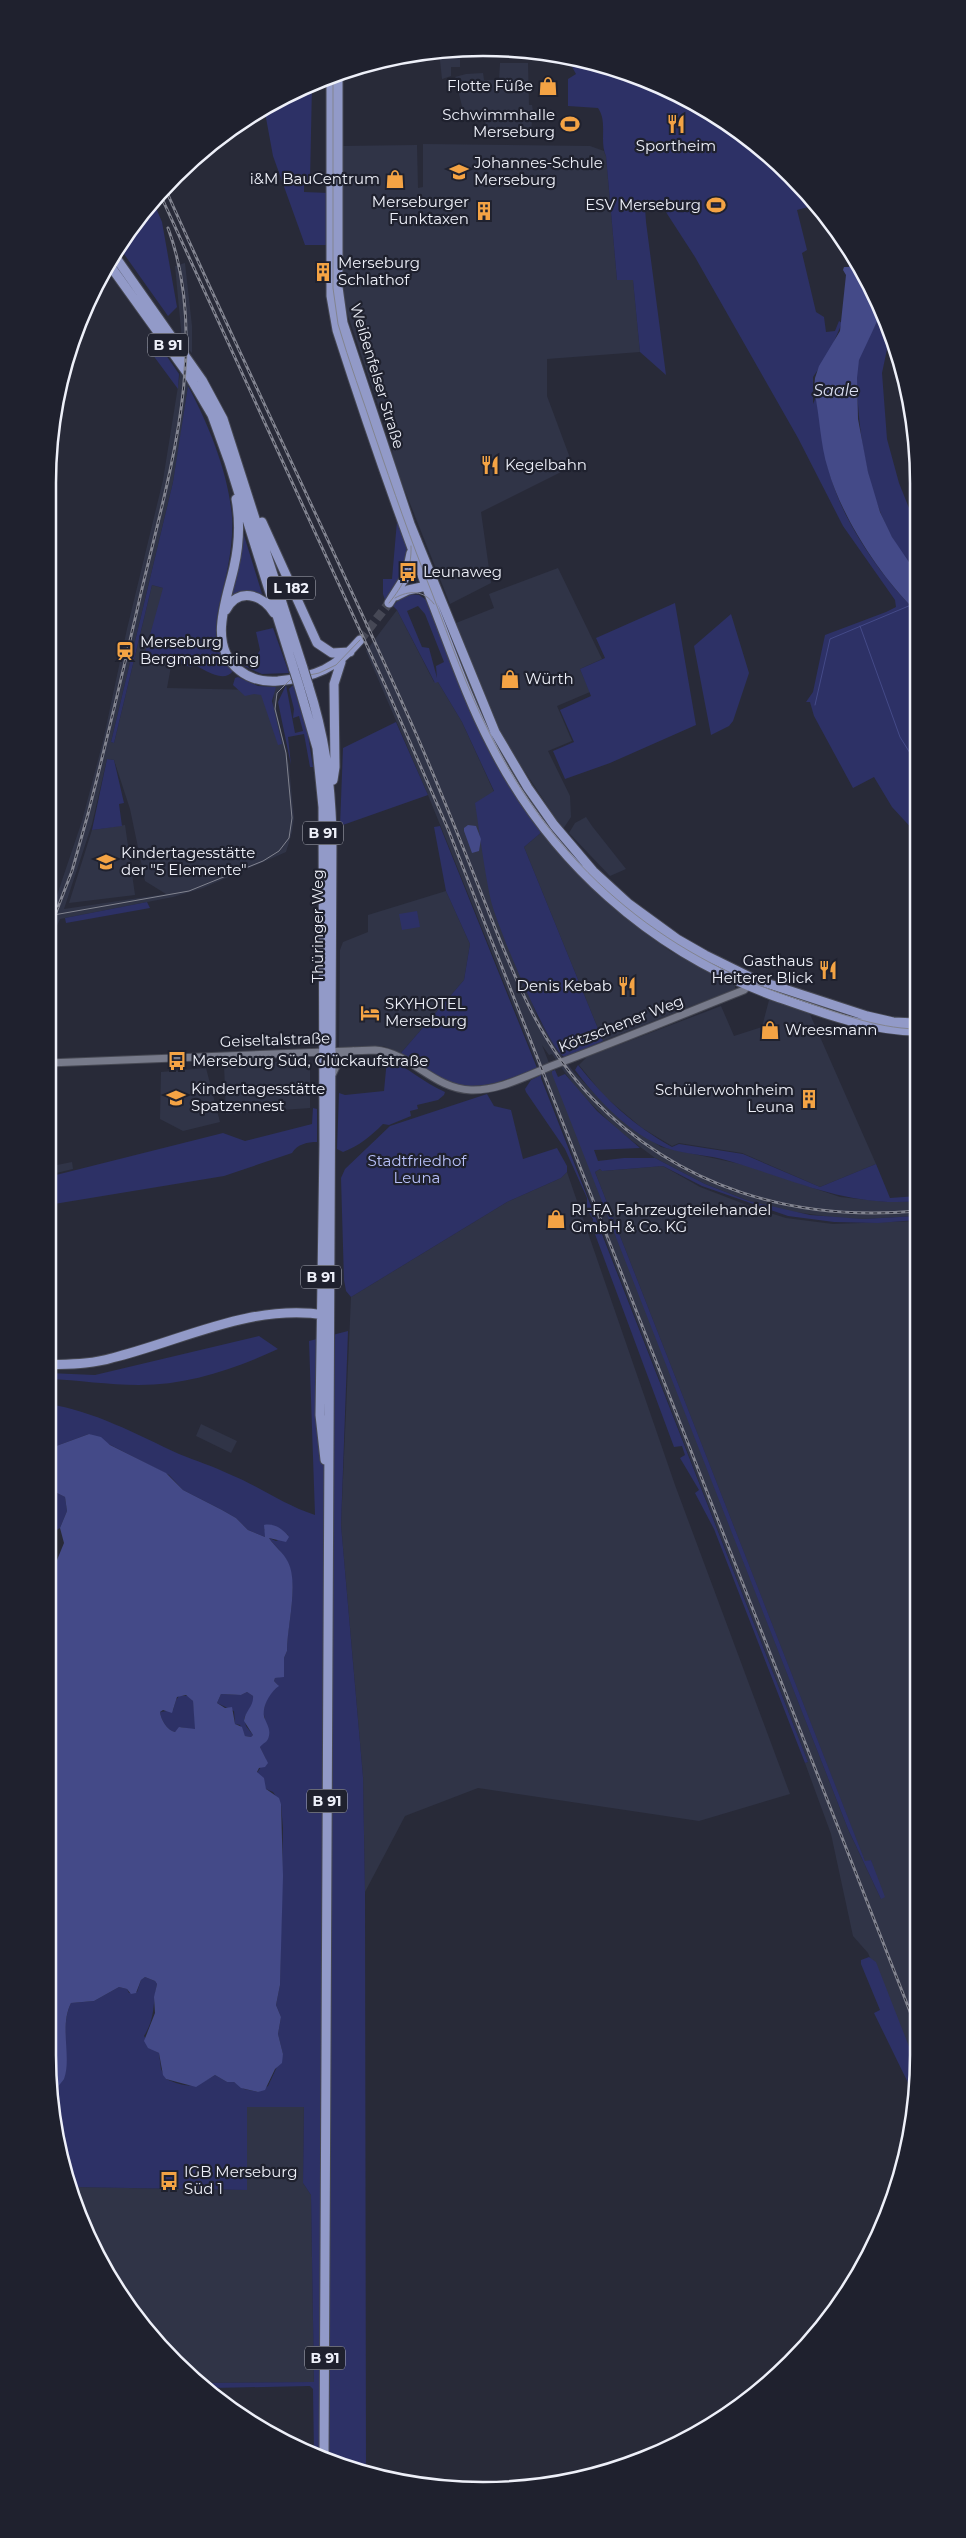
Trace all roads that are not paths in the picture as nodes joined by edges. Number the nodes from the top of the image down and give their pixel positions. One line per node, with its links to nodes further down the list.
1 (338, 82): 7 (main road, Weißenfelser Straße)
2 (331, 85): 7 (main road, Weißenfelser Straße)
3 (118, 262): 6 (main road, B 91)
4 (113, 270): 5 (main road, B 91)
5 (229, 462): 10 (main road); 11 (main road, B 91)
6 (250, 499): 13 (main road, L 182); 15 (main road, B 91)
7 (413, 542): 8 (main road, Weißenfelser Straße)
8 (417, 563): 9 (main road, Weißenfelser Straße); 9 (main road)
9 (430, 585): 18 (main road, Weißenfelser Straße); 18 (main road, Weißenfelser Straße)
10 (223, 615): 11 (main road); 14 (main road)
11 (280, 621): 15 (main road, B 91)
12 (360, 640): 13 (main road)
13 (350, 652): 14 (main road)
14 (342, 660): 17 (main road)
15 (299, 669): 16 (main road, B 91, bridge)
16 (304, 685): 17 (main road, Thüringer Weg / B 91); 22 (main road, Thüringer Weg / B 91)
17 (331, 785): 22 (main road, Thüringer Weg / B 91)
18 (751, 983): 19 (main road); 20 (main road); 25 (street, Kötzschener Weg)
19 (910, 1022)
20 (910, 1031)
21 (354, 1050): 22 (street, Geiseltalstraße); 24 (street); 25 (street, Geiseltalstraße)
22 (327, 1052): 23 (street, Geiseltalstraße); 24 (main road, B 91); 26 (main road, B 91)
23 (56, 1063)
24 (332, 1076): 26 (main road, B 91)
25 (494, 1087)
26 (326, 1316): 27 (main road); 28 (main road, B 91)
27 (56, 1364)
28 (324, 2451)

